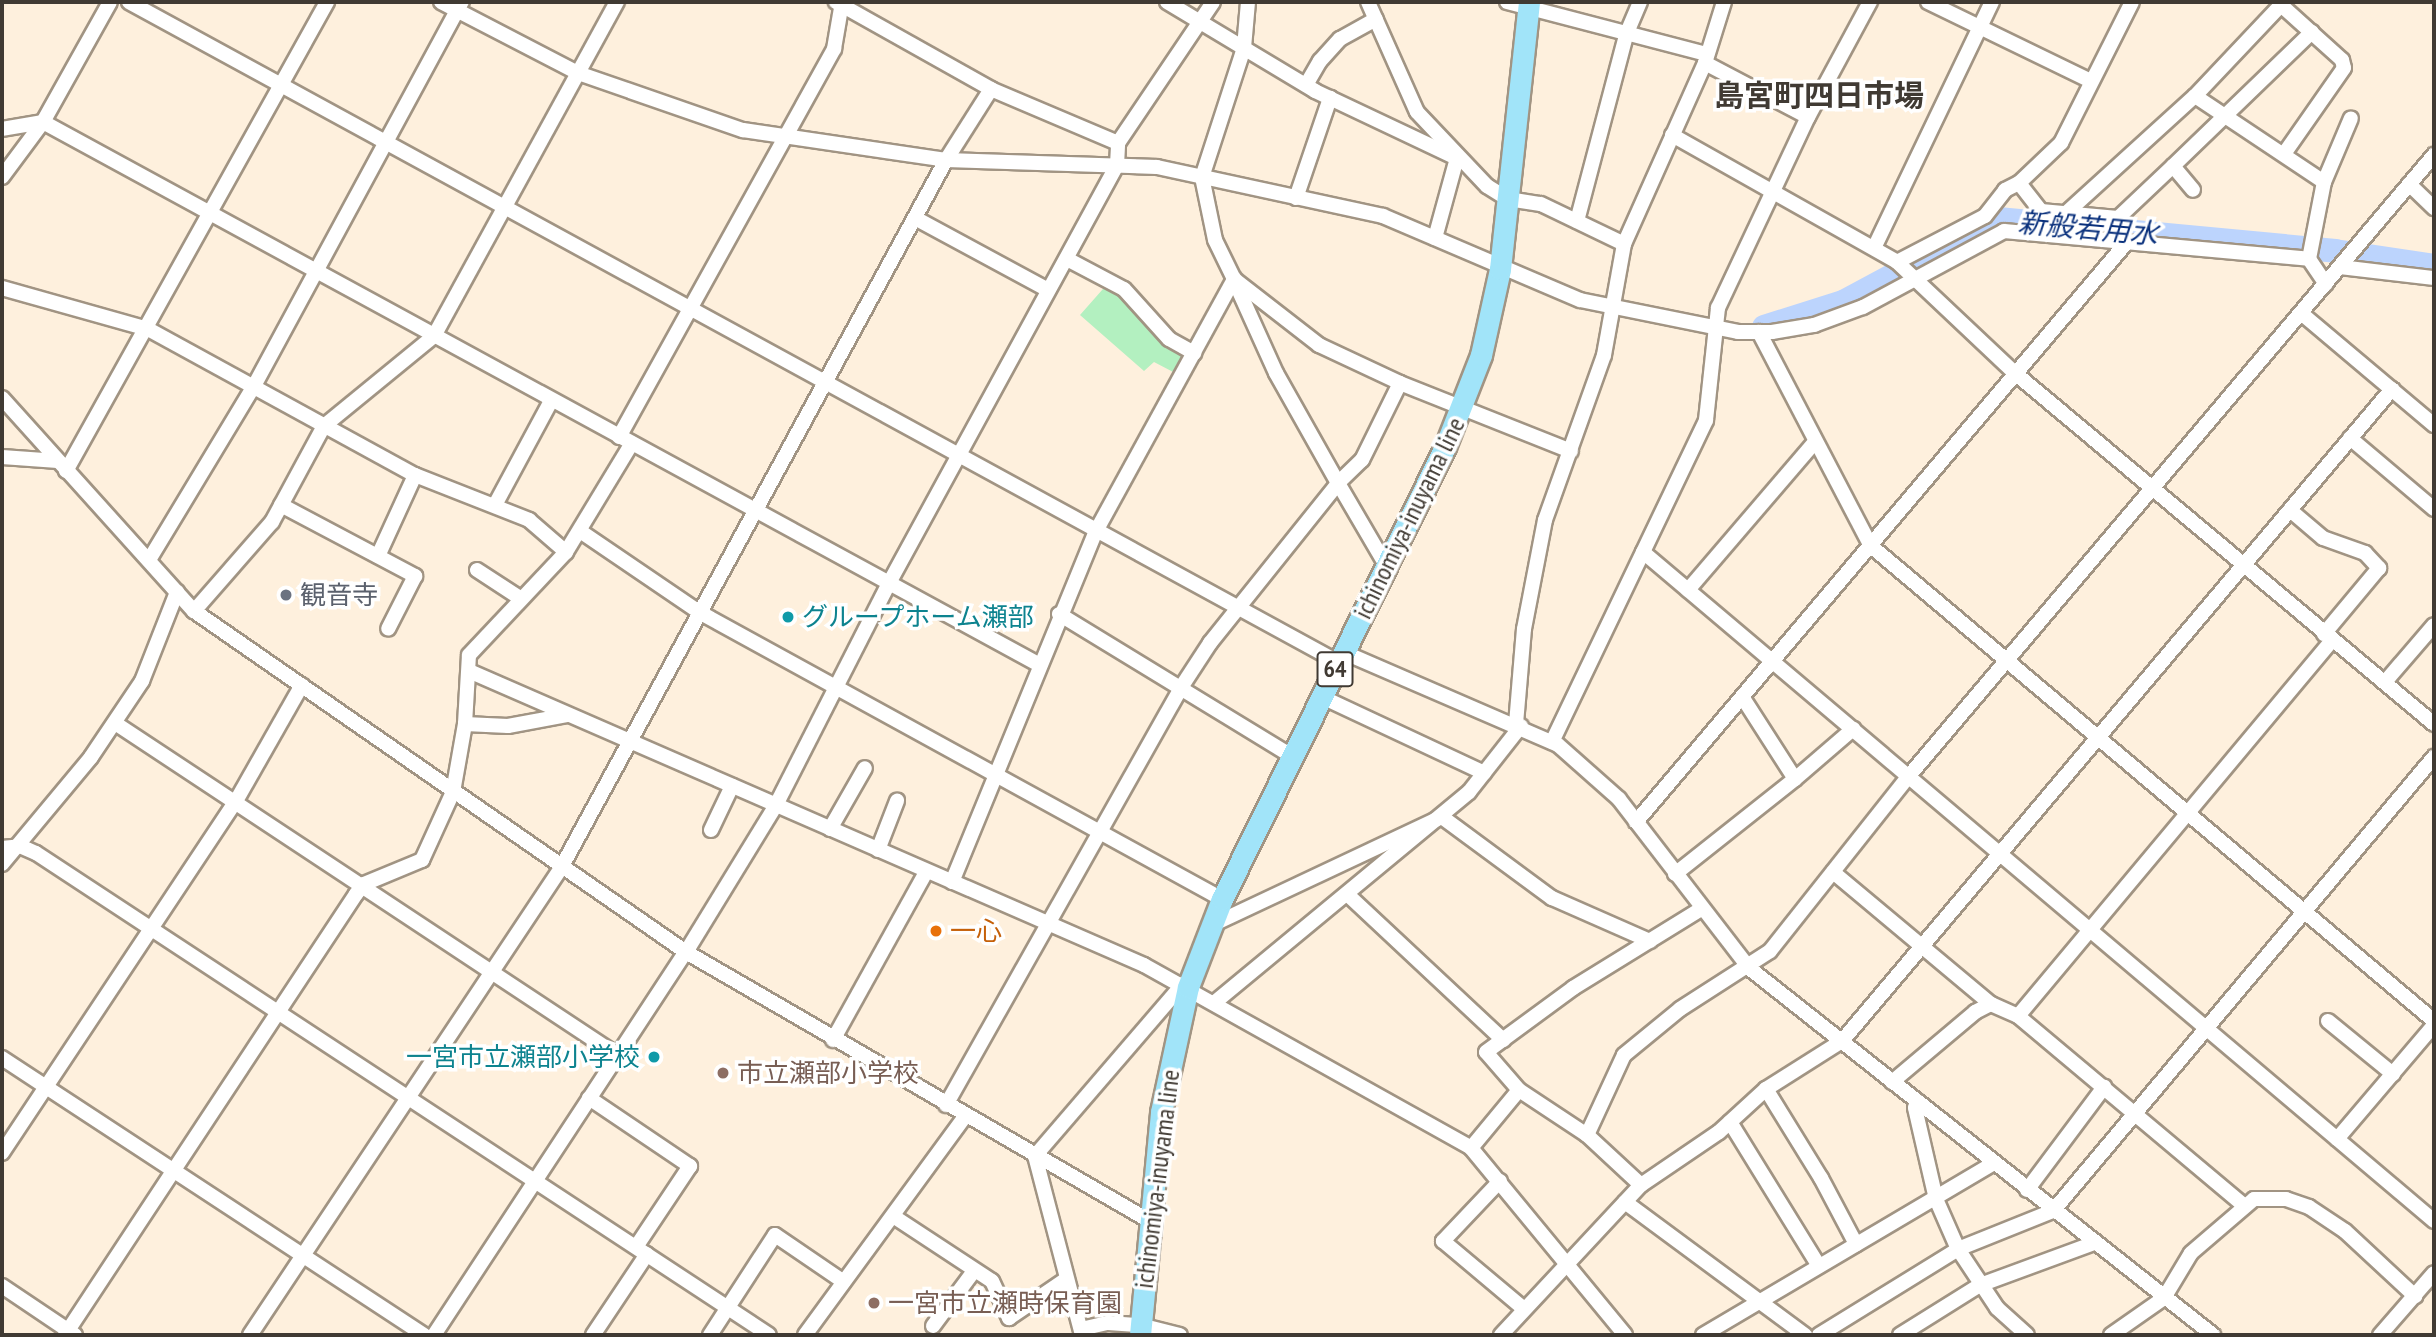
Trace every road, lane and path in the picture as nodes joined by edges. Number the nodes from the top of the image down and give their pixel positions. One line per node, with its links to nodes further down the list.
1 (110, 2): 37 (street)
2 (129, 2): 30 (street)
3 (327, 2): 30 (street)
4 (441, 2): 19 (street)
5 (617, 2): 27 (street)
6 (1167, 2): 21 (street)
7 (1213, 2): 21 (street)
8 (1248, 2): 25 (street)
9 (1368, 2): 20 (street)
10 (1507, 2): 18 (street)
11 (1640, 2): 24 (street)
12 (1724, 2): 26 (street)
13 (1870, 2): 35 (street)
14 (1928, 2): 22 (street)
15 (1992, 2): 22 (street)
16 (2132, 2): 28 (street)
17 (839, 3): 31 (street); 40 (street)
18 (1528, 5): 24 (street); 57 (main road, ichinomiya-inuyama line / 64)
19 (459, 6): 27 (street); 41 (street)
20 (1376, 19): 29 (street); 45 (street)
21 (1201, 22): 25 (street); 42 (street)
22 (1979, 27): 28 (street); 67 (street)
23 (2312, 32): 32 (street); 34 (street); 43 (street)
24 (1626, 35): 26 (street); 63 (street)
25 (1244, 48): 29 (street); 50 (street)
26 (1706, 58): 35 (street); 39 (street)
27 (578, 73): 40 (street); 58 (street)
28 (2091, 81): 52 (street)
29 (1306, 85): 33 (street)
30 (280, 86): 41 (street); 60 (street)
31 (991, 89): 42 (street); 46 (street)
32 (2195, 96): 34 (street); 61 (street)
33 (1330, 98): 45 (street); 56 (street)
34 (2227, 115): 43 (street); 48 (street)
35 (1808, 117): 55 (street)
36 (2351, 118): 51 (street)
37 (43, 122): 38 (street); 49 (street); 60 (street)
38 (2, 129)
39 (1672, 135): 55 (street); 66 (street)
40 (783, 136): 46 (street); 80 (street)
41 (388, 143): 58 (street); 73 (street)
42 (1118, 143): 47 (street)
43 (2284, 154): 51 (street)
44 (2434, 155): 53 (street)
45 (1457, 158): 57 (street); 64 (street)
46 (946, 160): 47 (street); 62 (street)
47 (1117, 164): 50 (street); 68 (street)
48 (2173, 166): 54 (street); 61 (street)
49 (2, 177)
50 (1202, 177): 56 (street); 75 (street)
51 (2324, 182): 70 (street)
52 (2019, 183): 61 (street); 71 (street)
53 (2409, 184): 59 (street); 69 (street)
54 (2193, 190)
55 (1774, 191): 67 (street); 83 (street)
56 (1296, 198): 64 (street)
57 (1508, 199): 63 (street); 72 (main road, ichinomiya-inuyama line / 64)
58 (506, 208): 80 (street); 86 (street)
59 (2434, 208)
60 (212, 213): 73 (street); 84 (street)
61 (2064, 215)
62 (915, 218): 79 (street); 89 (street)
63 (1577, 221): 66 (street)
64 (1435, 238): 72 (street)
65 (2127, 242): 70 (street); 76 (street); 88 (street)
66 (1624, 244): 81 (street)
67 (1875, 246): 71 (street)
68 (1067, 259): 79 (street); 87 (street)
69 (2347, 259): 74 (street); 77 (street)
70 (2309, 260): 77 (street)
71 (1898, 265): 76 (street)
72 (1500, 269): 81 (street); 95 (main road, ichinomiya-inuyama line / 64)
73 (316, 272): 86 (street); 91 (street)
74 (2434, 278)
75 (1234, 279): 87 (street); 90 (street); 106 (street)
76 (1913, 280): 85 (street); 88 (street)
77 (2326, 284): 82 (street)
78 (2, 288): 84 (street)
79 (1048, 290): 103 (street)
80 (688, 308): 89 (street); 99 (street)
81 (1609, 309): 83 (street); 101 (street)
82 (2301, 313): 92 (street); 107 (street)
83 (1714, 326): 85 (street); 117 (street)
84 (148, 329): 91 (street); 104 (street)
85 (1759, 332): 100 (street)
86 (434, 336): 94 (street); 97 (street)
87 (1194, 353): 114 (street)
88 (2016, 374): 107 (street); 115 (street)
89 (824, 383): 103 (street); 112 (street)
90 (1400, 383): 95 (street); 106 (street)
91 (254, 386): 97 (street); 119 (street)
92 (2392, 389): 96 (street); 98 (street)
93 (2, 398): 104 (street)
94 (551, 401): 99 (street); 109 (street)
95 (1463, 407): 101 (street); 121 (main road, ichinomiya-inuyama line / 64)
96 (2434, 425)
97 (324, 426): 105 (street); 108 (street)
98 (2350, 438): 110 (street); 111 (street)
99 (625, 440): 112 (street); 113 (street)
100 (1815, 442): 115 (street); 124 (street)
101 (1571, 451): 149 (street)
102 (2, 457): 104 (street)
103 (959, 458): 114 (street); 123 (street)
104 (62, 466): 119 (street)
105 (415, 475): 109 (street); 118 (street)
106 (1338, 484): 121 (street); 127 (street)
107 (2151, 486): 120 (street); 136 (street)
108 (282, 505): 118 (street); 128 (street)
109 (495, 505): 116 (street)
110 (2434, 509)
111 (2290, 510): 120 (street); 133 (street)
112 (754, 511): 123 (street); 129 (street)
113 (580, 531): 116 (street); 129 (street)
114 (1095, 533): 127 (street); 130 (street)
115 (1871, 546): 135 (street); 136 (street)
116 (566, 552): 126 (street)
117 (1643, 552): 124 (street); 153 (street)
118 (377, 556): 132 (street)
119 (149, 560): 125 (street)
120 (2242, 564): 133 (street); 151 (street)
121 (1385, 565): 134 (main road, ichinomiya-inuyama line / 64)
122 (477, 570): 126 (street)
123 (888, 585): 137 (street); 141 (street)
124 (1688, 590): 135 (street)
125 (177, 592): 128 (street); 146 (street)
126 (520, 598): 138 (street)
127 (1238, 609): 134 (street); 142 (street)
128 (194, 611): 140 (street)
129 (699, 612): 141 (street); 152 (street)
130 (1059, 614): 137 (street); 142 (street)
131 (2434, 625): 139 (street)
132 (388, 629)
133 (2328, 637): 139 (street); 166 (street)
134 (1341, 657): 143 (main road, ichinomiya-inuyama line / 64); 149 (street)
135 (1770, 661): 144 (street); 150 (street)
136 (2007, 661): 151 (street); 159 (street)
137 (1038, 664): 158 (street)
138 (469, 671): 145 (street); 147 (street)
139 (2385, 682): 148 (street)
140 (302, 685): 162 (street); 163 (street)
141 (835, 686): 158 (street); 165 (street)
142 (1180, 689): 154 (street); 171 (street)
143 (1322, 697): 154 (main road, ichinomiya-inuyama line / 64); 157 (street)
144 (1743, 698): 160 (street); 168 (street)
145 (568, 715): 147 (street); 152 (street)
146 (115, 723): 163 (street); 172 (street)
147 (465, 724): 162 (street)
148 (2434, 724)
149 (1518, 725): 153 (street); 157 (street)
150 (1853, 729): 159 (street); 160 (street)
151 (2095, 738): 166 (street); 175 (street)
152 (629, 740): 161 (street); 177 (street)
153 (1552, 742): 168 (street)
154 (1292, 756): 184 (main road, ichinomiya-inuyama line / 64)
155 (2434, 758): 186 (street)
156 (865, 768): 169 (street)
157 (1484, 773): 167 (street)
158 (995, 774): 171 (street); 181 (street)
159 (1908, 777): 175 (street); 179 (street)
160 (1796, 779): 180 (street)
161 (732, 786): 165 (street); 170 (street)
162 (453, 792): 177 (street); 182 (street)
163 (236, 801): 182 (street); 189 (street)
164 (897, 801): 174 (street)
165 (776, 805): 169 (street); 193 (street)
166 (2188, 813): 186 (street); 190 (street)
167 (1442, 817): 183 (street); 188 (street); 191 (street)
168 (1636, 822): 180 (street)
169 (830, 829): 174 (street)
170 (711, 830)
171 (1096, 832): 184 (street); 187 (street)
172 (20, 846): 173 (street); 176 (street); 189 (street)
173 (2, 848)
174 (877, 850): 178 (street)
175 (2001, 855): 190 (street); 192 (street)
176 (2, 864)
177 (561, 868): 193 (street); 195 (street)
178 (926, 872): 181 (street); 204 (street)
179 (1833, 872): 192 (street); 194 (street)
180 (1675, 874): 185 (street)
181 (952, 882): 187 (street)
182 (364, 884): 195 (street); 199 (street)
183 (1347, 894): 197 (street); 205 (street)
184 (1222, 899): 188 (main road, ichinomiya-inuyama line / 64)
185 (1701, 909): 191 (street); 194 (street)
186 (2302, 912): 202 (street); 203 (street)
187 (1047, 923): 196 (street); 218 (street)
188 (1212, 925): 196 (main road, ichinomiya-inuyama line / 64)
189 (150, 929): 199 (street); 211 (street)
190 (2088, 930): 200 (street); 203 (street)
191 (1650, 940): 205 (street)
192 (1923, 947): 198 (street); 206 (street)
193 (686, 952): 204 (street); 207 (street)
194 (1749, 968): 206 (street); 222 (street)
195 (490, 972): 207 (street); 215 (street)
196 (1186, 986): 197 (street); 226 (street); 238 (main road, ichinomiya-inuyama line / 64)
197 (1214, 1003): 224 (street)
198 (1991, 1004): 200 (street); 210 (street)
199 (278, 1013): 215 (street); 228 (street)
200 (2018, 1016): 212 (street)
201 (2328, 1021): 209 (street)
202 (2434, 1023): 209 (street)
203 (2204, 1030): 219 (street); 223 (street)
204 (833, 1040): 218 (street)
205 (1503, 1040): 214 (street)
206 (1842, 1041): 210 (street); 213 (street)
207 (617, 1055): 216 (street)
208 (2, 1058): 211 (street)
209 (2393, 1074): 223 (street)
210 (1892, 1082): 217 (street)
211 (46, 1087): 225 (street); 228 (street)
212 (2104, 1087): 219 (street); 232 (street)
213 (1766, 1089): 221 (street); 241 (street)
214 (1519, 1090): 222 (street); 224 (street)
215 (406, 1097): 229 (street); 244 (street)
216 (589, 1098): 229 (street); 243 (street)
217 (1917, 1101): 227 (street); 233 (street)
218 (946, 1105): 220 (street)
219 (2134, 1112): 235 (street); 236 (street)
220 (965, 1116): 226 (street); 237 (street)
221 (1730, 1122): 231 (street); 246 (street)
222 (1587, 1135): 231 (street)
223 (2337, 1139): 239 (street)
224 (1471, 1148): 230 (street)
225 (2, 1153)
226 (1035, 1156): 238 (street); 249 (street)
227 (1994, 1163): 232 (street); 233 (street)
228 (174, 1171): 244 (street); 261 (street)
229 (536, 1181): 243 (street); 265 (street)
230 (1500, 1181): 245 (street); 257 (street)
231 (1641, 1185): 234 (street)
232 (2027, 1190): 236 (street)
233 (1936, 1199): 241 (street); 242 (street)
234 (1625, 1202): 245 (street); 255 (street)
235 (2243, 1205): 253 (street); 254 (street)
236 (2053, 1211): 240 (street); 242 (street)
237 (892, 1216): 247 (street); 250 (street)
238 (1148, 1220): 259 (main road, ichinomiya-inuyama line / 64)
239 (2434, 1221)
240 (2094, 1243): 251 (street); 254 (street)
241 (1856, 1244): 246 (street)
242 (1958, 1249): 251 (street); 275 (street)
243 (642, 1251): 256 (street); 266 (street)
244 (302, 1257): 263 (street); 264 (street)
245 (1567, 1264): 257 (street); 272 (street)
246 (1819, 1266): 255 (street)
247 (974, 1271): 249 (street); 258 (street)
248 (2434, 1273): 253 (street)
249 (1065, 1280): 260 (street)
250 (844, 1282): 256 (street); 269 (street)
251 (1980, 1285): 262 (street); 276 (street)
252 (2, 1286): 261 (street)
253 (2415, 1296): 279 (street)
254 (2164, 1298): 277 (street); 278 (street)
255 (1762, 1300): 273 (street); 274 (street)
256 (727, 1308): 267 (street); 268 (street)
257 (1524, 1309): 271 (street)
258 (933, 1326)
259 (1140, 1330): 260 (street); 270 (street)
260 (1082, 1332)
261 (70, 1334)
262 (2022, 1334)
263 (250, 1335)
264 (424, 1335)
265 (434, 1335)
266 (593, 1335)
267 (710, 1335)
268 (769, 1335)
269 (805, 1335)
270 (1180, 1335)
271 (1501, 1335)
272 (1625, 1335)
273 (1703, 1335)
274 (1805, 1335)
275 (1819, 1335)
276 (1900, 1335)
277 (2111, 1335)
278 (2213, 1335)
279 (2379, 1335)

